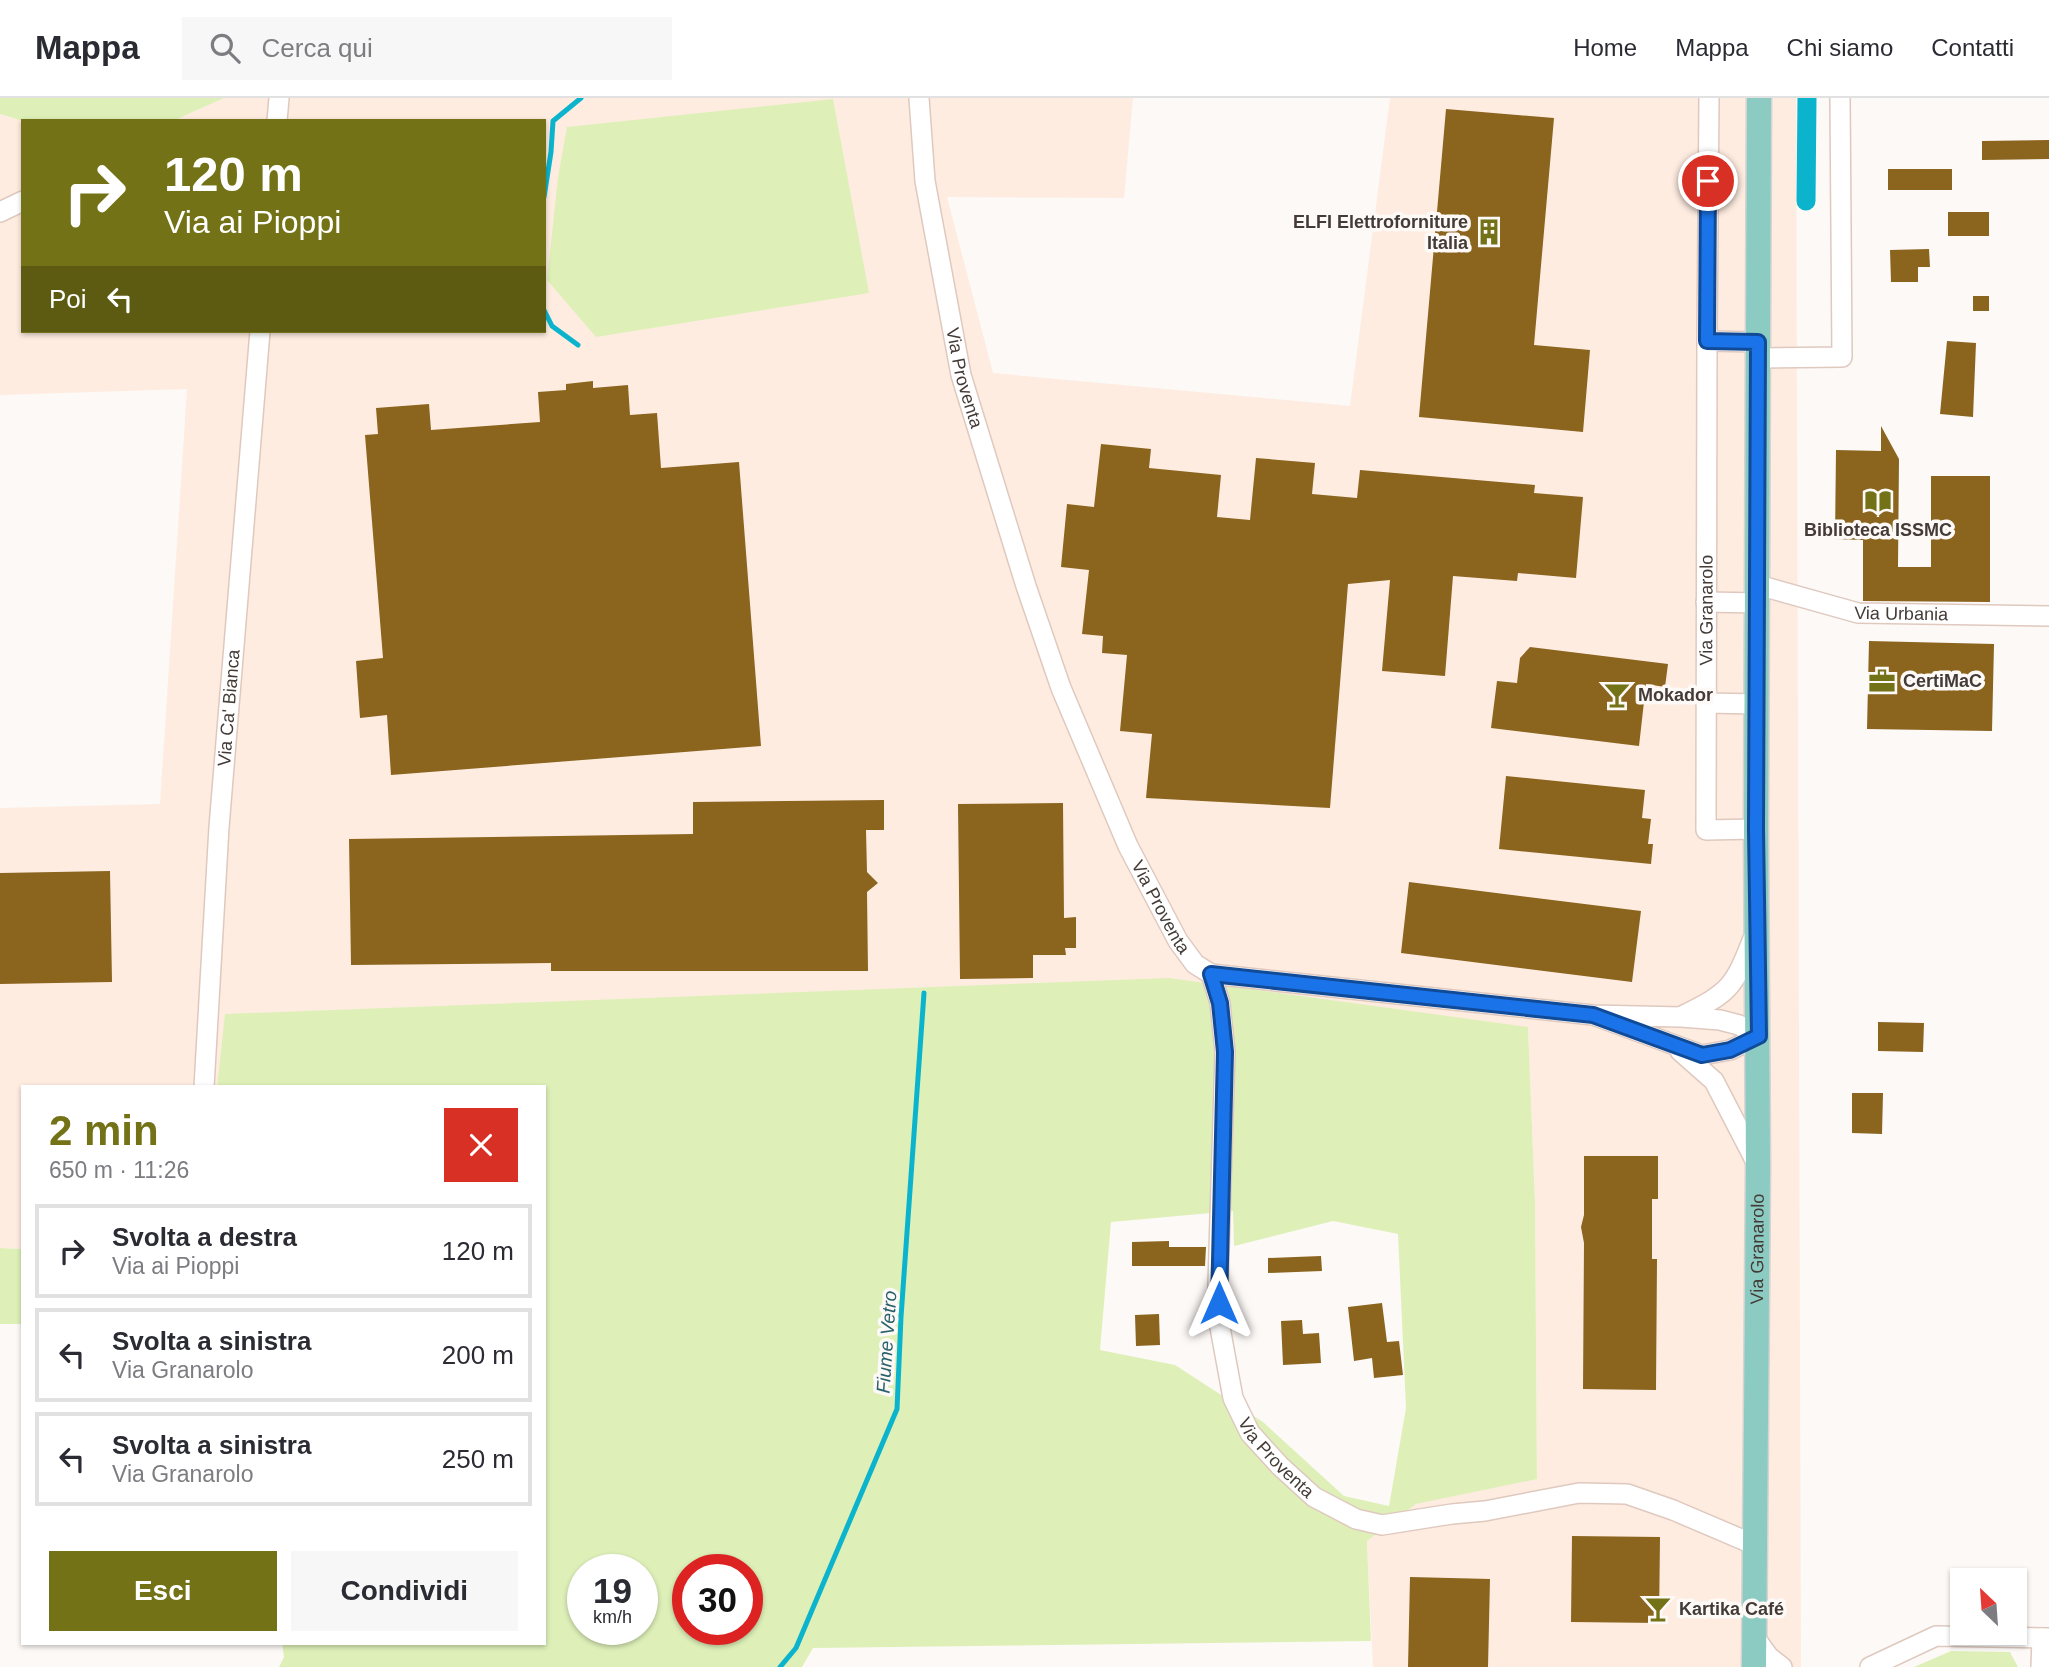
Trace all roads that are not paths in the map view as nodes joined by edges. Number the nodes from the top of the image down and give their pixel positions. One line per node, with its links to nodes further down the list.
1 (279, 98): 6 (street)
2 (919, 98): 19 (street, Via Proventa)
3 (1709, 98): 10 (street, Via Granarolo)
4 (1759, 98): 11 (main road, Via Granarolo)
5 (1840, 98): 11 (street)
6 (277, 119)
7 (21, 202): 8 (street)
8 (0, 212)
9 (260, 333): 24 (street, Via Ca' Bianca)
10 (1707, 341): 11 (street); 13 (street, Via Granarolo)
11 (1758, 350): 12 (main road, Via Granarolo)
12 (1758, 594): 13 (street, Via Urbania); 14 (street, Via Urbania); 16 (main road, Via Granarolo)
13 (1706, 602): 15 (street, Via Granarolo)
14 (2049, 616)
15 (1706, 703): 16 (street); 17 (street, Via Granarolo)
16 (1757, 704): 17 (main road, Via Granarolo)
17 (1756, 829): 18 (main road, Via Granarolo)
18 (1758, 928): 21 (street); 22 (main road, Via Granarolo)
19 (1211, 974): 20 (street); 26 (street, Via Proventa)
20 (1593, 1015): 21 (street); 23 (street)
21 (1681, 1017): 22 (street)
22 (1759, 1036): 23 (street); 25 (main road, Via Granarolo)
23 (1671, 1043): 25 (street)
24 (204, 1085)
25 (1758, 1168): 26 (main road, Via Granarolo)
26 (1755, 1545): 28 (main road, Via Granarolo)
27 (2046, 1638): 31 (street); 32 (street)
28 (1756, 1639): 29 (main road, Via Granarolo); 30 (street)
29 (1754, 1667)
30 (1782, 1667)
31 (1870, 1667)
32 (2042, 1667)

